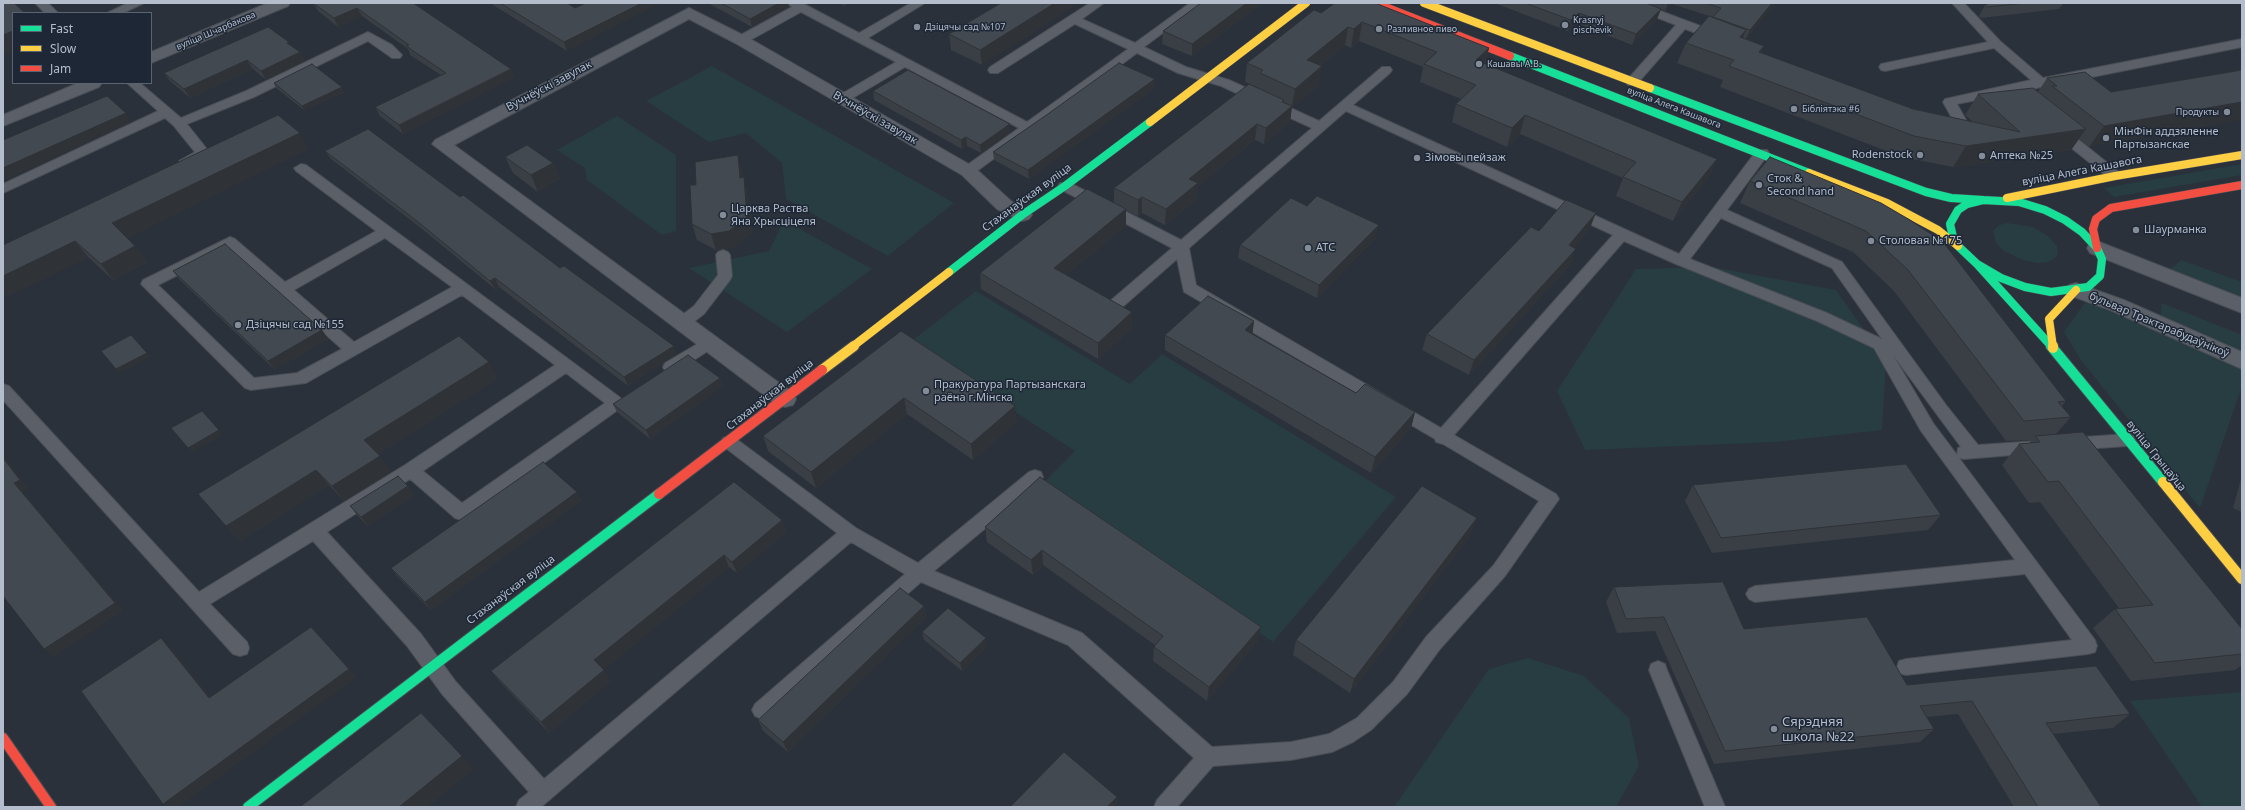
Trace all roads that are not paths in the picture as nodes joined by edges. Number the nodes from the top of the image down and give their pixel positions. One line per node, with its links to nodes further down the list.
1 (41, 3): 13 (lane)
2 (138, 3): 14 (lane)
3 (282, 3): 24 (street, вуліца Шчарбакова)
4 (1098, 3): 15 (lane)
5 (1197, 3): 22 (lane)
6 (1306, 3): 29 (main road, Стаханаўская вуліца)
7 (1375, 3): 35 (main road, вуліца Алега Кашавога)
8 (1424, 3): 30 (main road, вуліца Алега Кашавога)
9 (1628, 3): 16 (lane)
10 (1958, 3): 21 (lane)
11 (916, 4): 17 (lane)
12 (797, 5): 17 (lane); 18 (lane)
13 (51, 12)
14 (116, 12)
15 (1074, 19): 22 (lane); 27 (lane)
16 (1682, 24): 19 (lane); 30 (lane)
17 (859, 38): 25 (lane)
18 (741, 40): 36 (street, Вучнёўскі завулак); 72 (street, Вучнёўскі завулак)
19 (1727, 40)
20 (2242, 43): 31 (lane)
21 (1996, 44): 26 (lane); 31 (lane)
22 (1136, 48): 29 (lane); 44 (lane)
23 (396, 55): 41 (lane)
24 (152, 58)
25 (904, 62): 36 (lane); 44 (lane)
26 (1885, 67)
27 (994, 70)
28 (1386, 70): 38 (lane)
29 (1208, 77): 45 (lane); 53 (main road, Стаханаўская вуліца)
30 (1632, 82): 35 (main road, вуліца Алега Кашавога)
31 (2040, 82): 34 (lane)
32 (91, 84): 40 (street)
33 (134, 84): 39 (lane)
34 (2007, 91): 37 (lane); 43 (lane)
35 (1638, 95): 46 (main road, вуліца Алега Кашавога); 55 (main road, вуліца Алега Кашавога)
36 (842, 98): 50 (street, Вучнёўскі завулак)
37 (2019, 100)
38 (1345, 106): 45 (lane); 60 (lane)
39 (167, 112): 41 (lane); 54 (lane)
40 (3, 121)
41 (179, 123): 48 (lane)
42 (2050, 124): 51 (lane)
43 (1930, 126)
44 (1027, 127): 50 (lane)
45 (1321, 127): 61 (lane)
46 (1762, 153): 57 (lane); 62 (main road, вуліца Алега Кашавога)
47 (2242, 155): 51 (main road, вуліца Алега Кашавога)
48 (175, 166)
49 (301, 168): 59 (lane)
50 (968, 171): 58 (street, Вучнёўскі завулак)
51 (2115, 176): 56 (main road, вуліца Алега Кашавога)
52 (2242, 185): 63 (main road)
53 (1066, 186): 58 (main road, Стаханаўская вуліца); 61 (lane)
54 (3, 189)
55 (1983, 200): 56 (main road); 62 (main road)
56 (1997, 200): 63 (main road)
57 (1718, 211): 65 (lane); 84 (lane)
58 (1022, 215): 80 (main road, Стаханаўская вуліца)
59 (386, 231): 67 (lane); 68 (lane)
60 (1622, 234): 65 (lane); 81 (lane)
61 (1182, 246): 70 (lane); 81 (lane)
62 (1958, 246): 66 (main road, вуліца Алега Кашавога)
63 (2097, 248): 69 (main road); 71 (street)
64 (723, 255): 72 (lane)
65 (1681, 260): 85 (lane)
66 (1977, 264): 69 (main road); 74 (main road, вуліца Грыцаўца)
67 (462, 288): 75 (lane); 77 (lane)
68 (284, 289): 75 (lane); 75 (lane)
69 (2076, 290): 74 (main road); 76 (street, бульвар Трактарабудаўнікоў)
70 (1114, 306)
71 (2242, 306)
72 (682, 322): 73 (street, Вучнёўскі завулак)
73 (709, 343): 78 (lane); 80 (street, Вучнёўскі завулак)
74 (2053, 348): 82 (main road, вуліца Грыцаўца)
75 (352, 349)
76 (2242, 361)
77 (566, 365): 86 (lane); 86 (lane)
78 (656, 377)
79 (3, 390): 95 (lane)
80 (785, 399): 83 (main road, Стаханаўская вуліца)
81 (1442, 438): 102 (lane)
82 (2127, 440): 84 (lane); 90 (main road, вуліца Грыцаўца)
83 (729, 442): 89 (lane); 97 (main road, Стаханаўская вуліца)
84 (1974, 452): 85 (lane)
85 (1949, 454): 91 (lane)
86 (411, 470): 88 (lane)
87 (1035, 477): 92 (lane)
88 (315, 531): 95 (lane); 97 (lane)
89 (850, 533): 92 (lane); 103 (lane)
90 (2235, 560): 93 (main road, вуліца Грыцаўца)
91 (2030, 566): 94 (lane); 98 (lane)
92 (919, 573): 100 (lane); 102 (lane)
93 (2242, 579)
94 (1755, 594)
95 (197, 603): 96 (lane)
96 (240, 648)
97 (432, 665): 103 (lane); 105 (main road, Стаханаўская вуліца)
98 (1906, 667)
99 (1658, 670): 108 (lane)
100 (762, 710)
101 (4, 743): 104 (main road)
102 (1208, 757): 107 (lane)
103 (542, 792): 106 (lane)
104 (51, 807)
105 (248, 807)
106 (526, 807)
107 (1164, 807)
108 (1715, 807)

